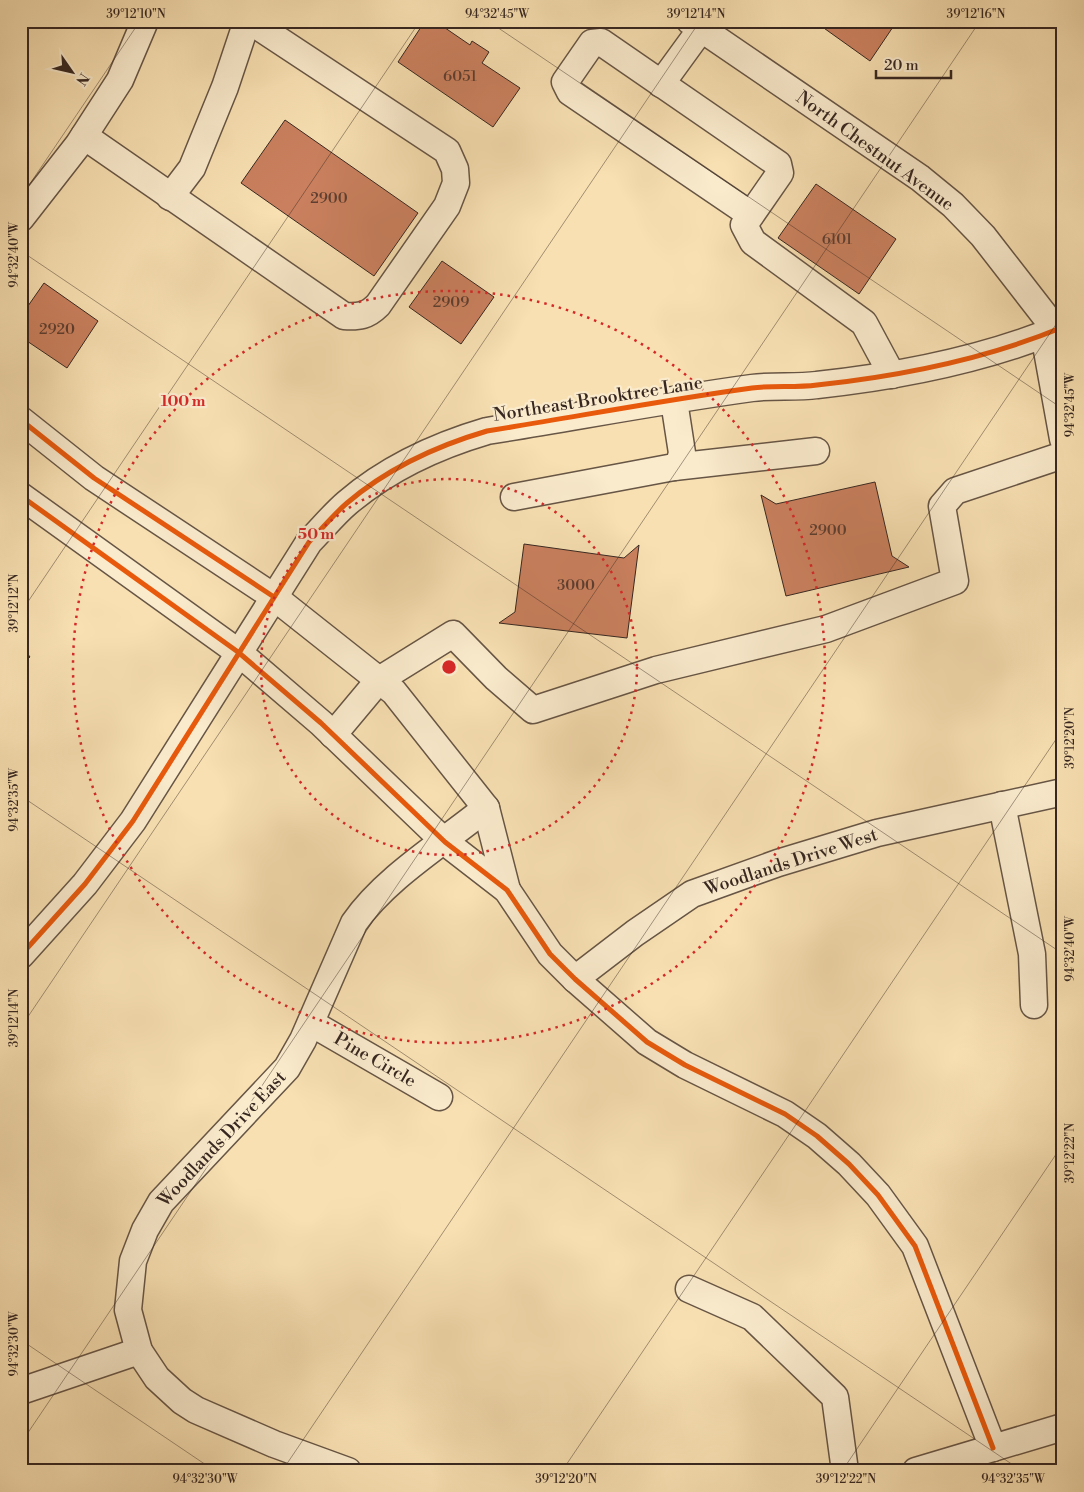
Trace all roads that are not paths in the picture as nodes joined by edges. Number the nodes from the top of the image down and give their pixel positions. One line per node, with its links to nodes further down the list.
1 (145, 21): 5 (street)
2 (248, 21): 6 (street); 6 (street)
3 (695, 25): 4 (street); 9 (street, North Chestnut Avenue)
4 (661, 84): 7 (street); 7 (street)
5 (84, 136): 6 (street); 8 (street)
6 (170, 197)
7 (750, 215): 10 (street)
8 (21, 218)
9 (1054, 331): 10 (street, Northeast Brooktree Lane); 13 (street)
10 (892, 375): 11 (street, Northeast Brooktree Lane)
11 (674, 401): 16 (street); 19 (street, Northeast Brooktree Lane)
12 (21, 420): 19 (street)
13 (1063, 439)
14 (816, 451): 16 (street)
15 (1063, 455): 21 (street)
16 (674, 467): 18 (street)
17 (21, 496): 20 (street)
18 (514, 497)
19 (274, 597): 20 (street, Northeast Brooktree Lane); 21 (street)
20 (238, 652): 22 (street); 28 (street, Northeast Brooktree Lane)
21 (379, 680): 22 (street); 25 (street)
22 (333, 735): 26 (street)
23 (1063, 792): 24 (street, Woodlands Drive West)
24 (1002, 805): 29 (street, Woodlands Drive West); 30 (street)
25 (486, 808): 26 (street, Woodlands Drive East); 27 (street)
26 (445, 842): 27 (street); 31 (street, Woodlands Drive East)
27 (507, 890): 29 (street)
28 (21, 955)
29 (575, 979): 37 (street)
30 (1034, 1005)
31 (311, 1023): 32 (street, Pine Circle); 34 (street, Woodlands Drive East)
32 (439, 1097)
33 (689, 1289): 39 (street)
34 (139, 1351): 35 (street); 38 (street, Woodlands Drive East)
35 (21, 1391)
36 (1063, 1426): 37 (street)
37 (993, 1448): 40 (street)
38 (348, 1471)
39 (845, 1471)
40 (916, 1471)

